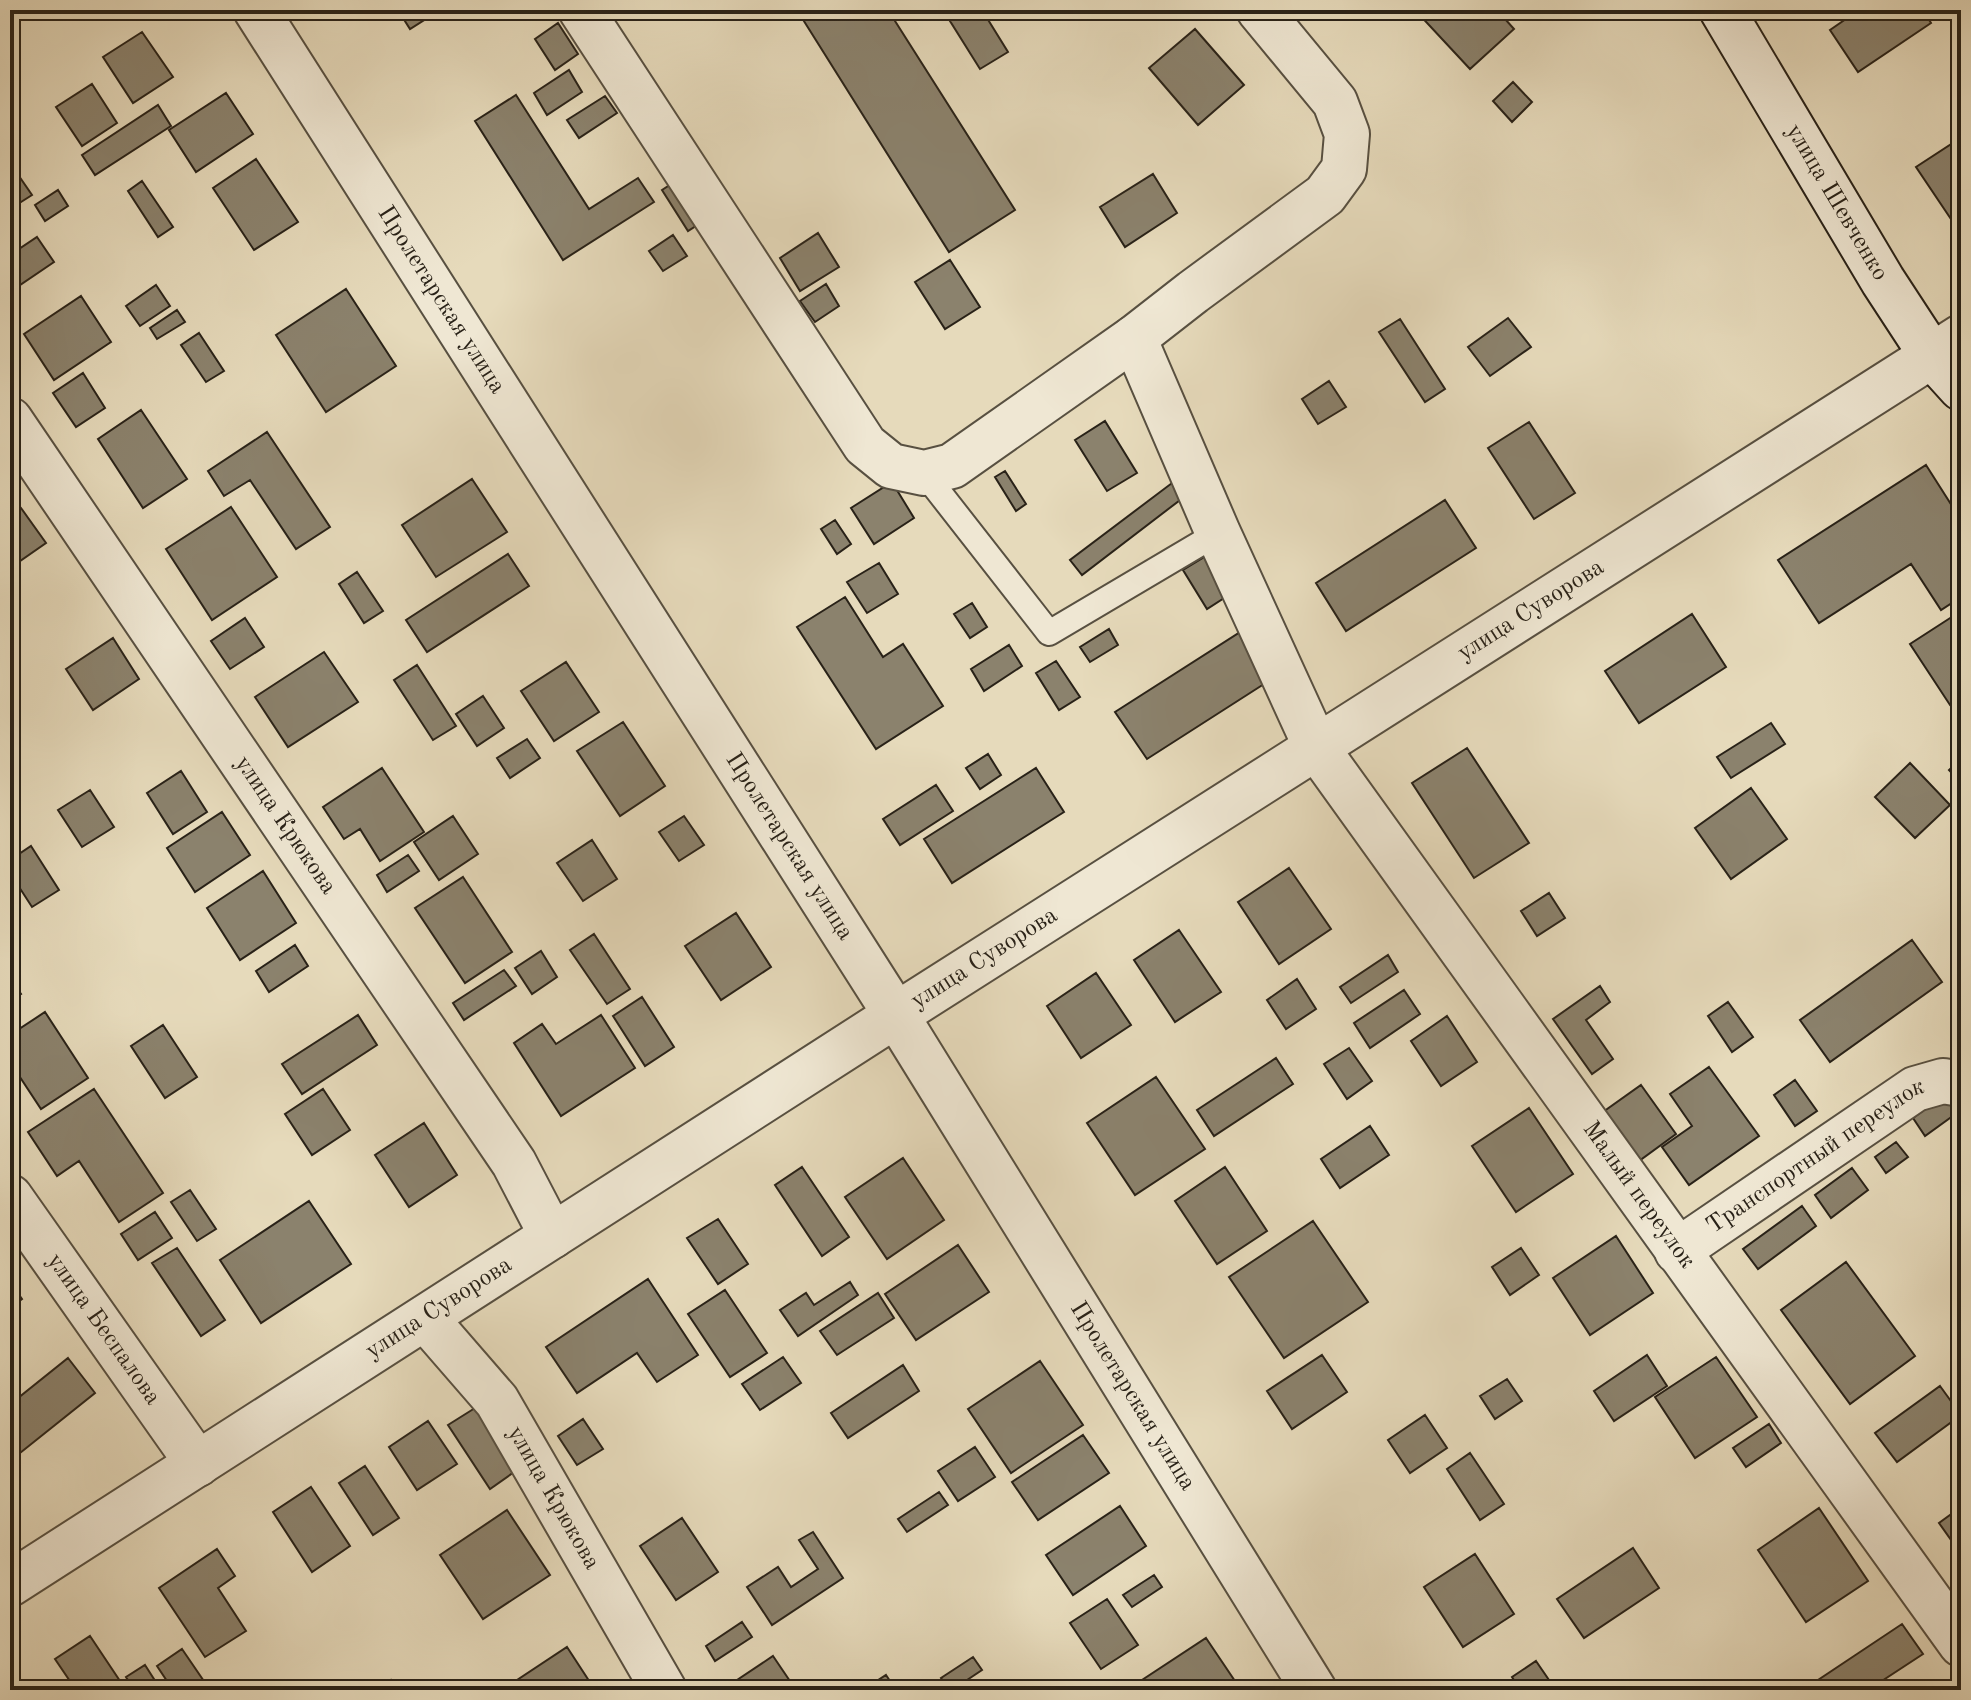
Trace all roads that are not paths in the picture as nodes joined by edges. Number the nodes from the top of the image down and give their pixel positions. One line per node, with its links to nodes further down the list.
1 (256, 10): 12 (street, Пролетарская улица)
2 (581, 10): 9 (street)
3 (1259, 10): 5 (street)
4 (1722, 10): 6 (street, улица Шевченко)
5 (1134, 338): 9 (street); 10 (street, Малый переулок)
6 (1946, 346): 7 (street, улица Шевченко); 11 (street, улица Суворова)
7 (1961, 388)
8 (10, 420): 15 (street, улица Крюкова)
9 (924, 473): 10 (lane)
10 (1218, 533): 11 (street, Малый переулок)
11 (1316, 747): 12 (street, улица Суворова); 16 (street, Малый переулок)
12 (896, 1015): 15 (street, улица Суворова); 22 (street, Пролетарская улица)
13 (1961, 1084): 16 (street, Транспортный переулок)
14 (10, 1197): 18 (street, улица Беспалова)
15 (552, 1236): 17 (street, улица Суворова)
16 (1677, 1251): 20 (street, Малый переулок)
17 (425, 1318): 18 (street, улица Суворова); 21 (street, улица Крюкова)
18 (198, 1464): 19 (street, улица Суворова)
19 (10, 1584)
20 (1961, 1644)
21 (664, 1690)
22 (1314, 1690)

